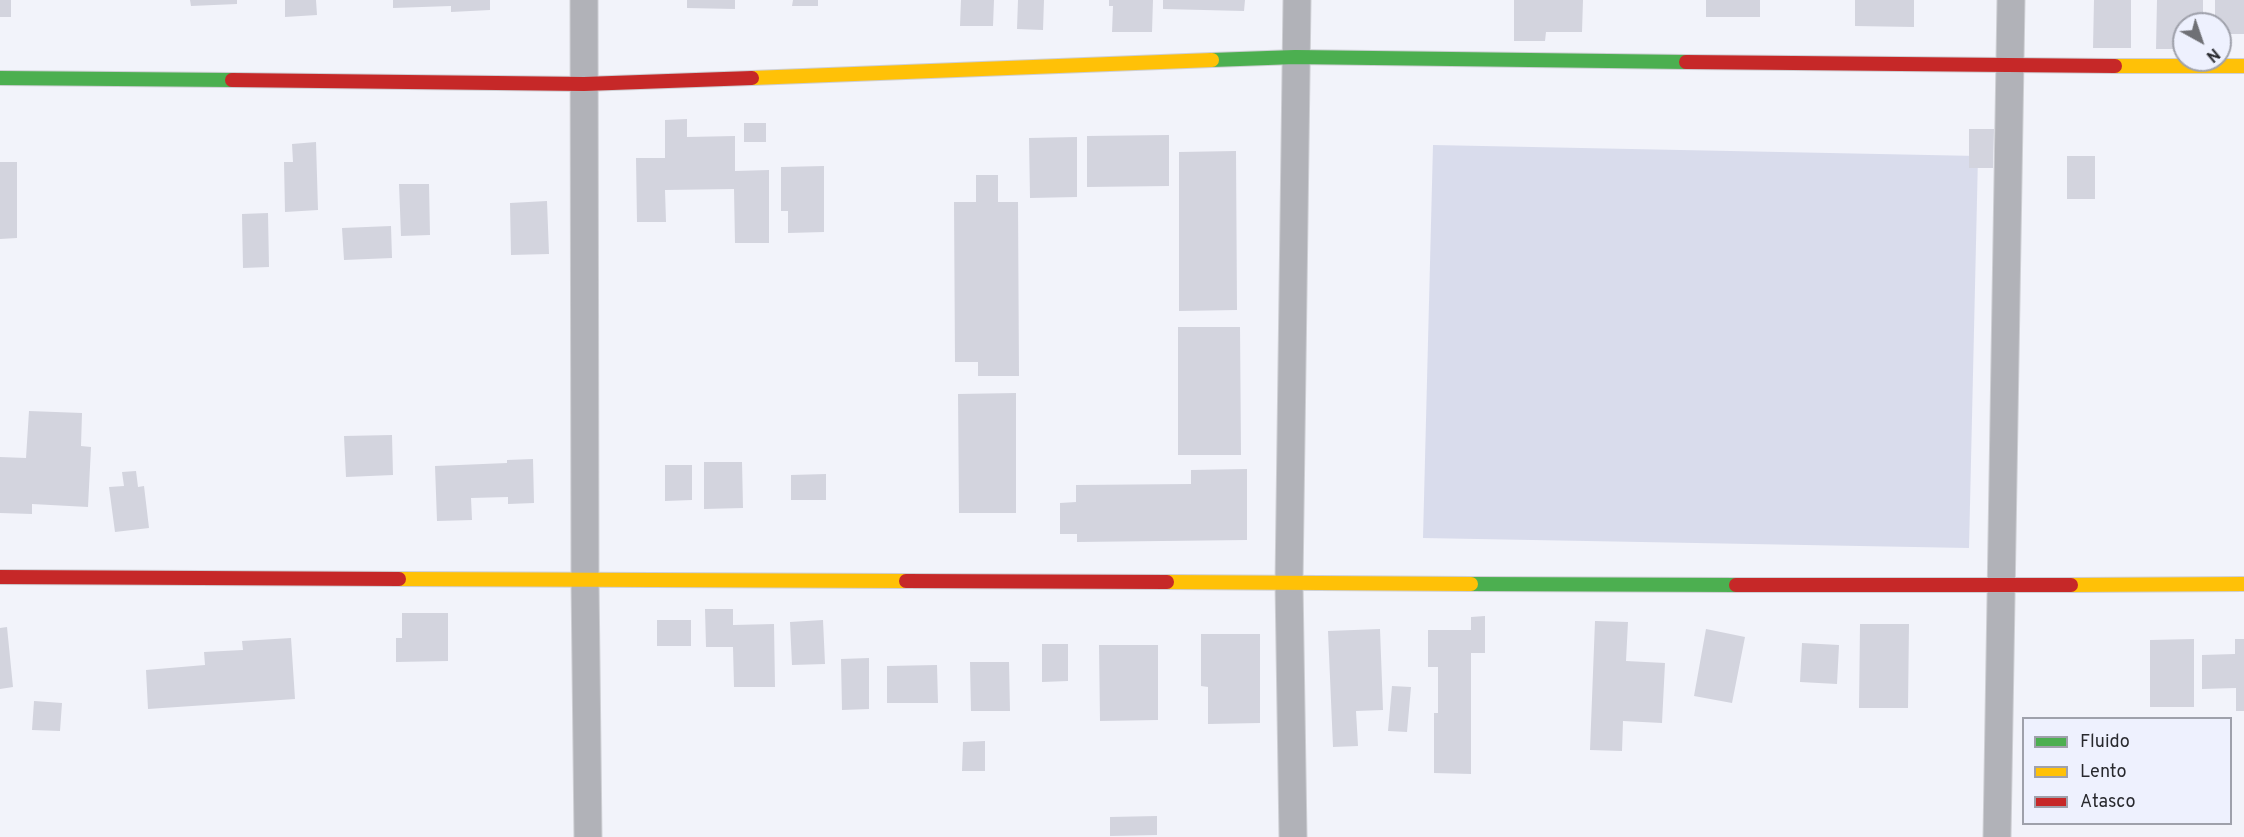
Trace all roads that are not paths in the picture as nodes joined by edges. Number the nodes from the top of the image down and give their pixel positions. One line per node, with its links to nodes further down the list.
1 (584, 0): 8 (street)
2 (1297, 0): 4 (street)
3 (2011, 0): 5 (street)
4 (1295, 57): 5 (street); 8 (street); 11 (street)
5 (2011, 66): 6 (street); 13 (street)
6 (2244, 66)
7 (0, 78): 8 (street)
8 (584, 84): 10 (street)
9 (0, 577): 10 (street)
10 (585, 580): 11 (street); 14 (street)
11 (1289, 583): 13 (street); 15 (street)
12 (2244, 584): 13 (street)
13 (2000, 586): 16 (street)
14 (588, 837)
15 (1293, 837)
16 (1996, 837)

